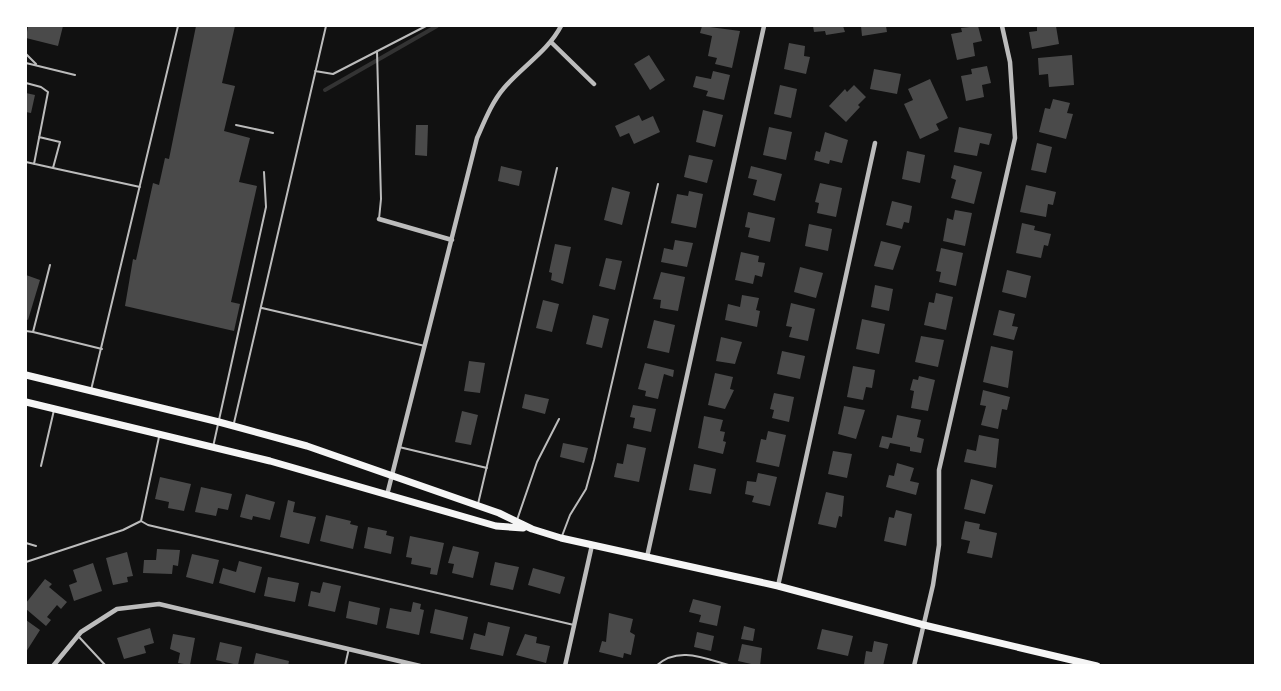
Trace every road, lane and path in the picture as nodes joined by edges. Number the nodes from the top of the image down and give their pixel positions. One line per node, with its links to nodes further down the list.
1 (178, 26): 26 (lane)
2 (326, 26): 12 (lane)
3 (426, 26): 8 (lane)
4 (561, 26): 7 (street)
5 (764, 26): 57 (street)
6 (1002, 26): 61 (street)
7 (552, 42): 15 (street); 28 (street)
8 (377, 51): 12 (lane); 27 (lane)
9 (26, 54): 11 (lane)
10 (26, 63): 11 (lane)
11 (38, 66): 13 (lane)
12 (315, 71): 30 (lane)
13 (75, 75)
14 (26, 83): 18 (lane)
15 (594, 84)
16 (236, 125): 17 (lane)
17 (273, 134)
18 (39, 137): 21 (lane); 22 (lane)
19 (875, 143): 59 (street)
20 (26, 162): 21 (lane)
21 (34, 164): 22 (lane)
22 (53, 168): 26 (lane)
23 (557, 168): 46 (lane)
24 (264, 172): 40 (lane)
25 (658, 184): 53 (lane)
26 (140, 187): 34 (lane)
27 (379, 219): 28 (street)
28 (452, 240): 33 (street)
29 (50, 265): 32 (lane)
30 (262, 308): 33 (lane); 41 (lane)
31 (26, 331): 32 (lane)
32 (33, 332): 34 (lane)
33 (425, 346): 44 (street)
34 (102, 349): 36 (lane)
35 (26, 375): 36 (main road)
36 (91, 391): 40 (main road)
37 (26, 402): 38 (main road)
38 (55, 409): 42 (main road); 45 (lane)
39 (559, 419): 51 (lane)
40 (219, 422): 41 (main road); 43 (lane)
41 (233, 425): 47 (main road)
42 (159, 434): 43 (main road); 50 (lane)
43 (213, 447): 48 (main road)
44 (399, 447): 46 (lane); 47 (street)
45 (41, 466)
46 (487, 468): 49 (lane)
47 (392, 475): 48 (street); 49 (main road)
48 (387, 495): 52 (main road)
49 (478, 506): 51 (main road)
50 (141, 521): 58 (lane); 60 (lane)
51 (516, 522): 52 (main road)
52 (532, 529): 53 (main road)
53 (561, 538): 56 (main road)
54 (26, 543): 55 (lane)
55 (36, 546)
56 (592, 546): 57 (main road); 60 (street)
57 (647, 557): 59 (main road)
58 (26, 562)
59 (778, 586): 61 (main road)
60 (574, 625): 68 (street)
61 (924, 626): 71 (street); 72 (main road)
62 (78, 636): 63 (street); 65 (street); 66 (lane)
63 (349, 648): 64 (street); 67 (lane)
64 (417, 665)
65 (53, 666)
66 (106, 666)
67 (345, 666)
68 (565, 666)
69 (656, 666): 70 (lane)
70 (732, 666)
71 (915, 666)
72 (1096, 666)

